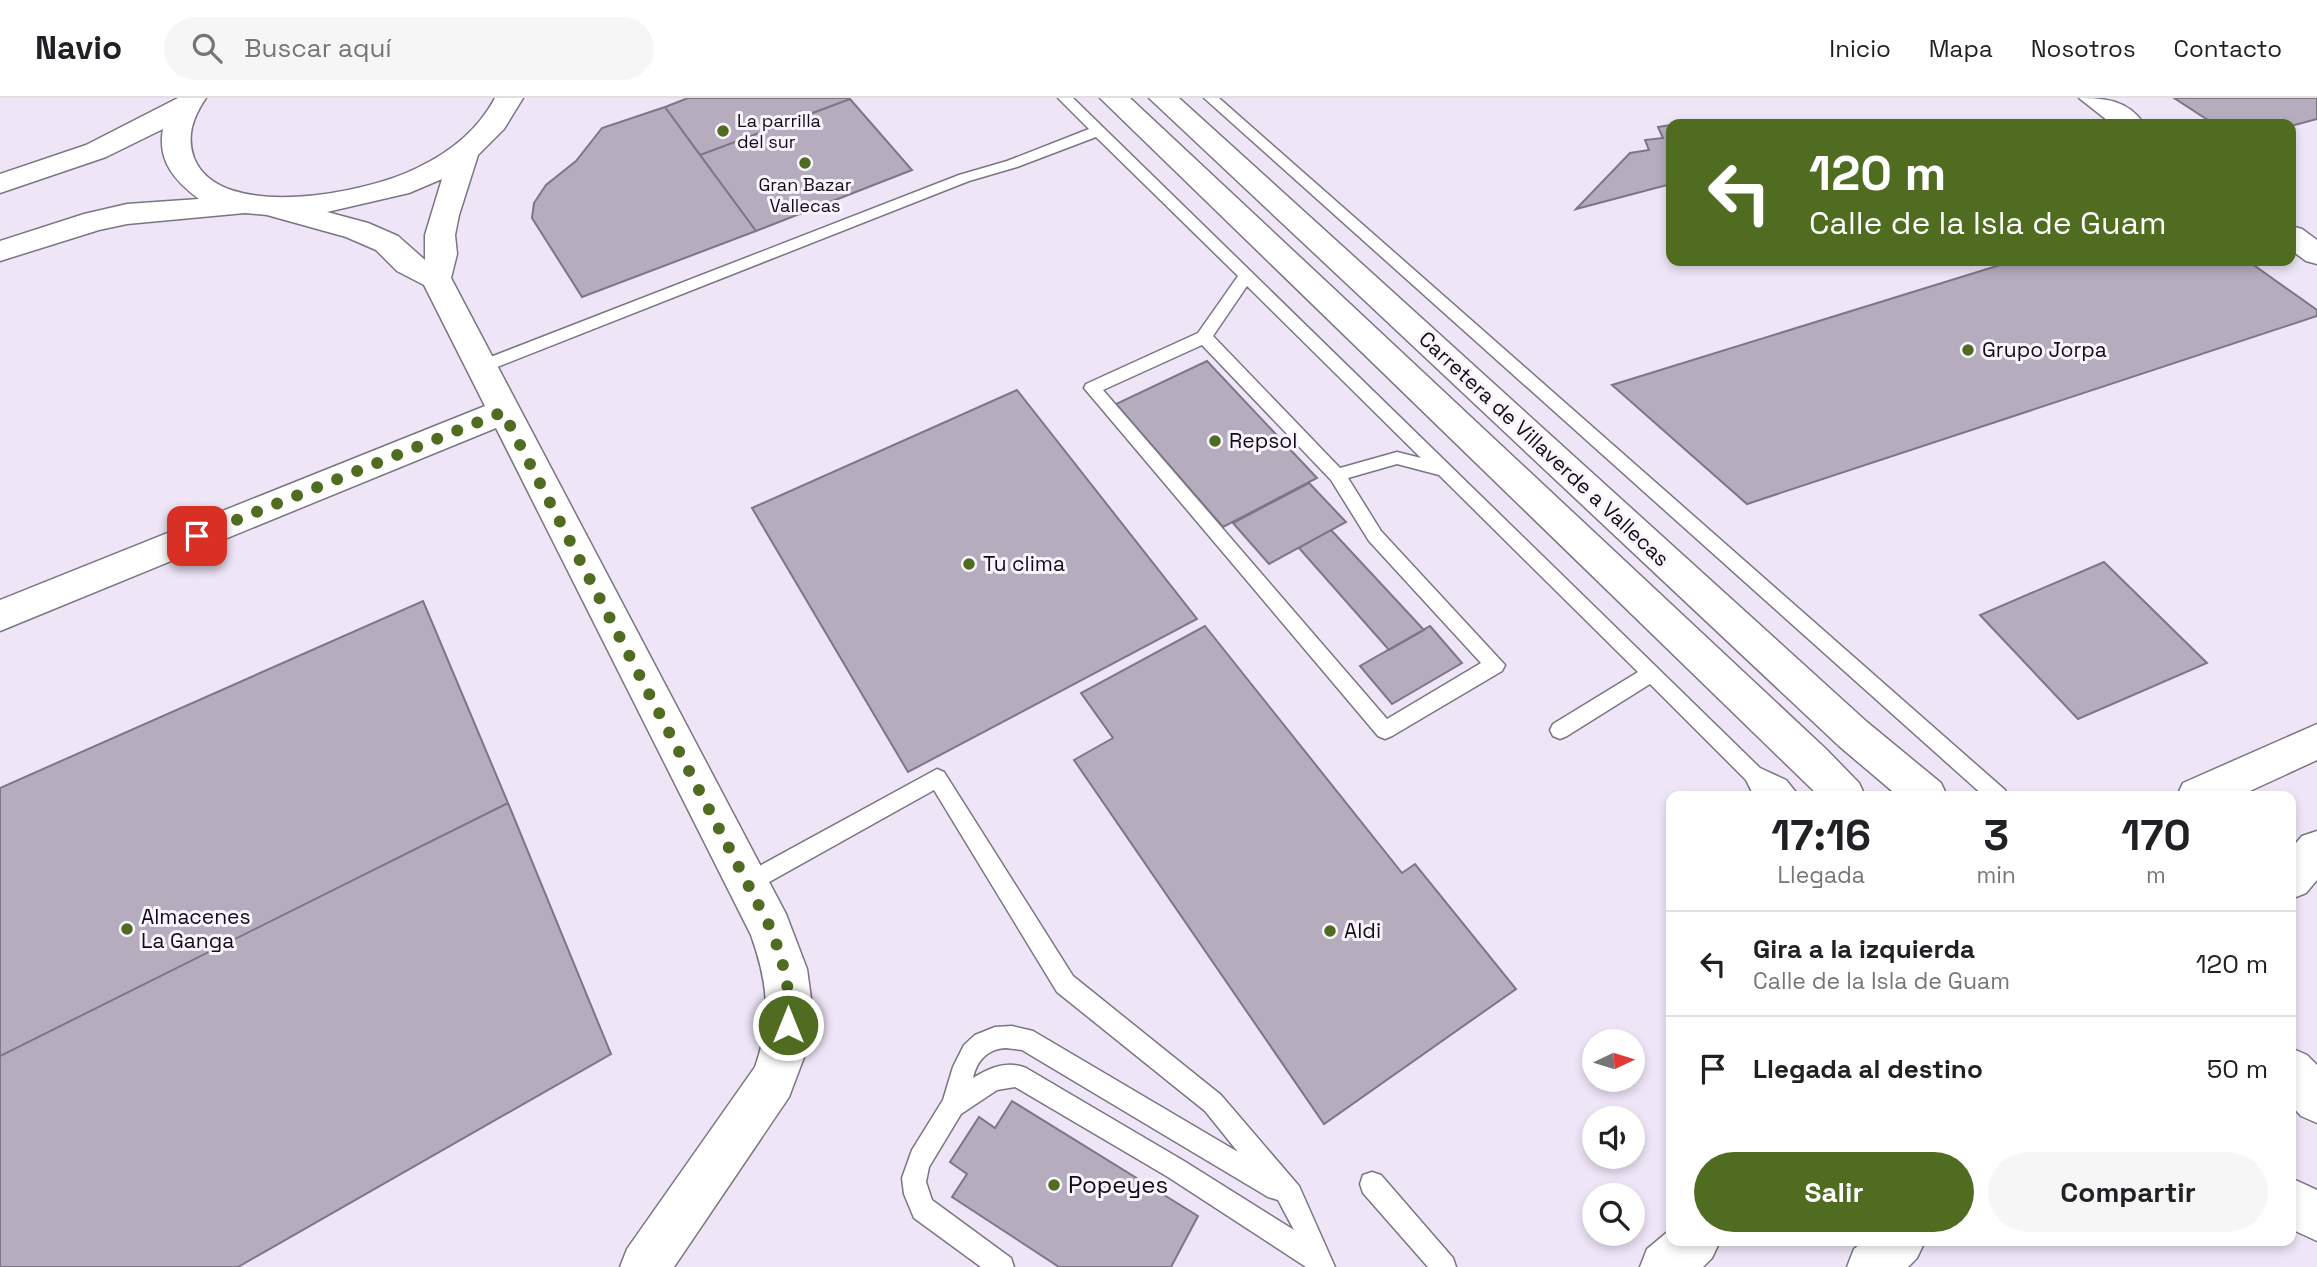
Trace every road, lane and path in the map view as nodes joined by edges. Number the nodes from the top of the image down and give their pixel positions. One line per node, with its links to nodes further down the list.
1 (509, 98): 10 (street)
2 (1065, 98): 9 (lane)
3 (1114, 98): 30 (street, Carretera de Villaverde a Vallecas)
4 (1163, 98): 31 (street, Carretera de Villaverde a Vallecas)
5 (1211, 98): 32 (lane)
6 (2093, 98): 8 (street)
7 (189, 102): 11 (street); 12 (street)
8 (2123, 119)
9 (1098, 131): 16 (lane); 19 (lane)
10 (466, 152): 12 (street); 17 (street)
11 (0, 184)
12 (262, 206): 14 (street); 17 (street)
13 (2296, 239): 15 (street)
14 (0, 251)
15 (2317, 254)
16 (1246, 276): 18 (lane); 21 (lane)
17 (436, 278): 19 (street)
18 (1204, 337): 22 (lane); 22 (lane)
19 (481, 367): 20 (street)
20 (503, 412): 23 (street); 36 (street)
21 (1445, 470): 22 (lane); 24 (lane)
22 (1337, 475)
23 (0, 616)
24 (1652, 673): 25 (lane); 27 (lane)
25 (1560, 730)
26 (2317, 741): 33 (street)
27 (1753, 774): 28 (lane); 29 (lane)
28 (1762, 791)
29 (1784, 791)
30 (1840, 791)
31 (1921, 791)
32 (1992, 791)
33 (2208, 791)
34 (2317, 850): 35 (street)
35 (2296, 873)
36 (748, 883): 41 (lane); 47 (street)
37 (2296, 1077): 38 (street)
38 (2317, 1100)
39 (953, 1106): 41 (lane); 46 (lane); 48 (lane)
40 (1372, 1184): 49 (lane)
41 (1290, 1195): 46 (lane)
42 (2296, 1205): 43 (street)
43 (2317, 1217)
44 (1689, 1246): 50 (street)
45 (1895, 1246): 51 (street)
46 (1321, 1264)
47 (645, 1267)
48 (1002, 1267)
49 (1444, 1267)
50 (1665, 1267)
51 (1872, 1267)

